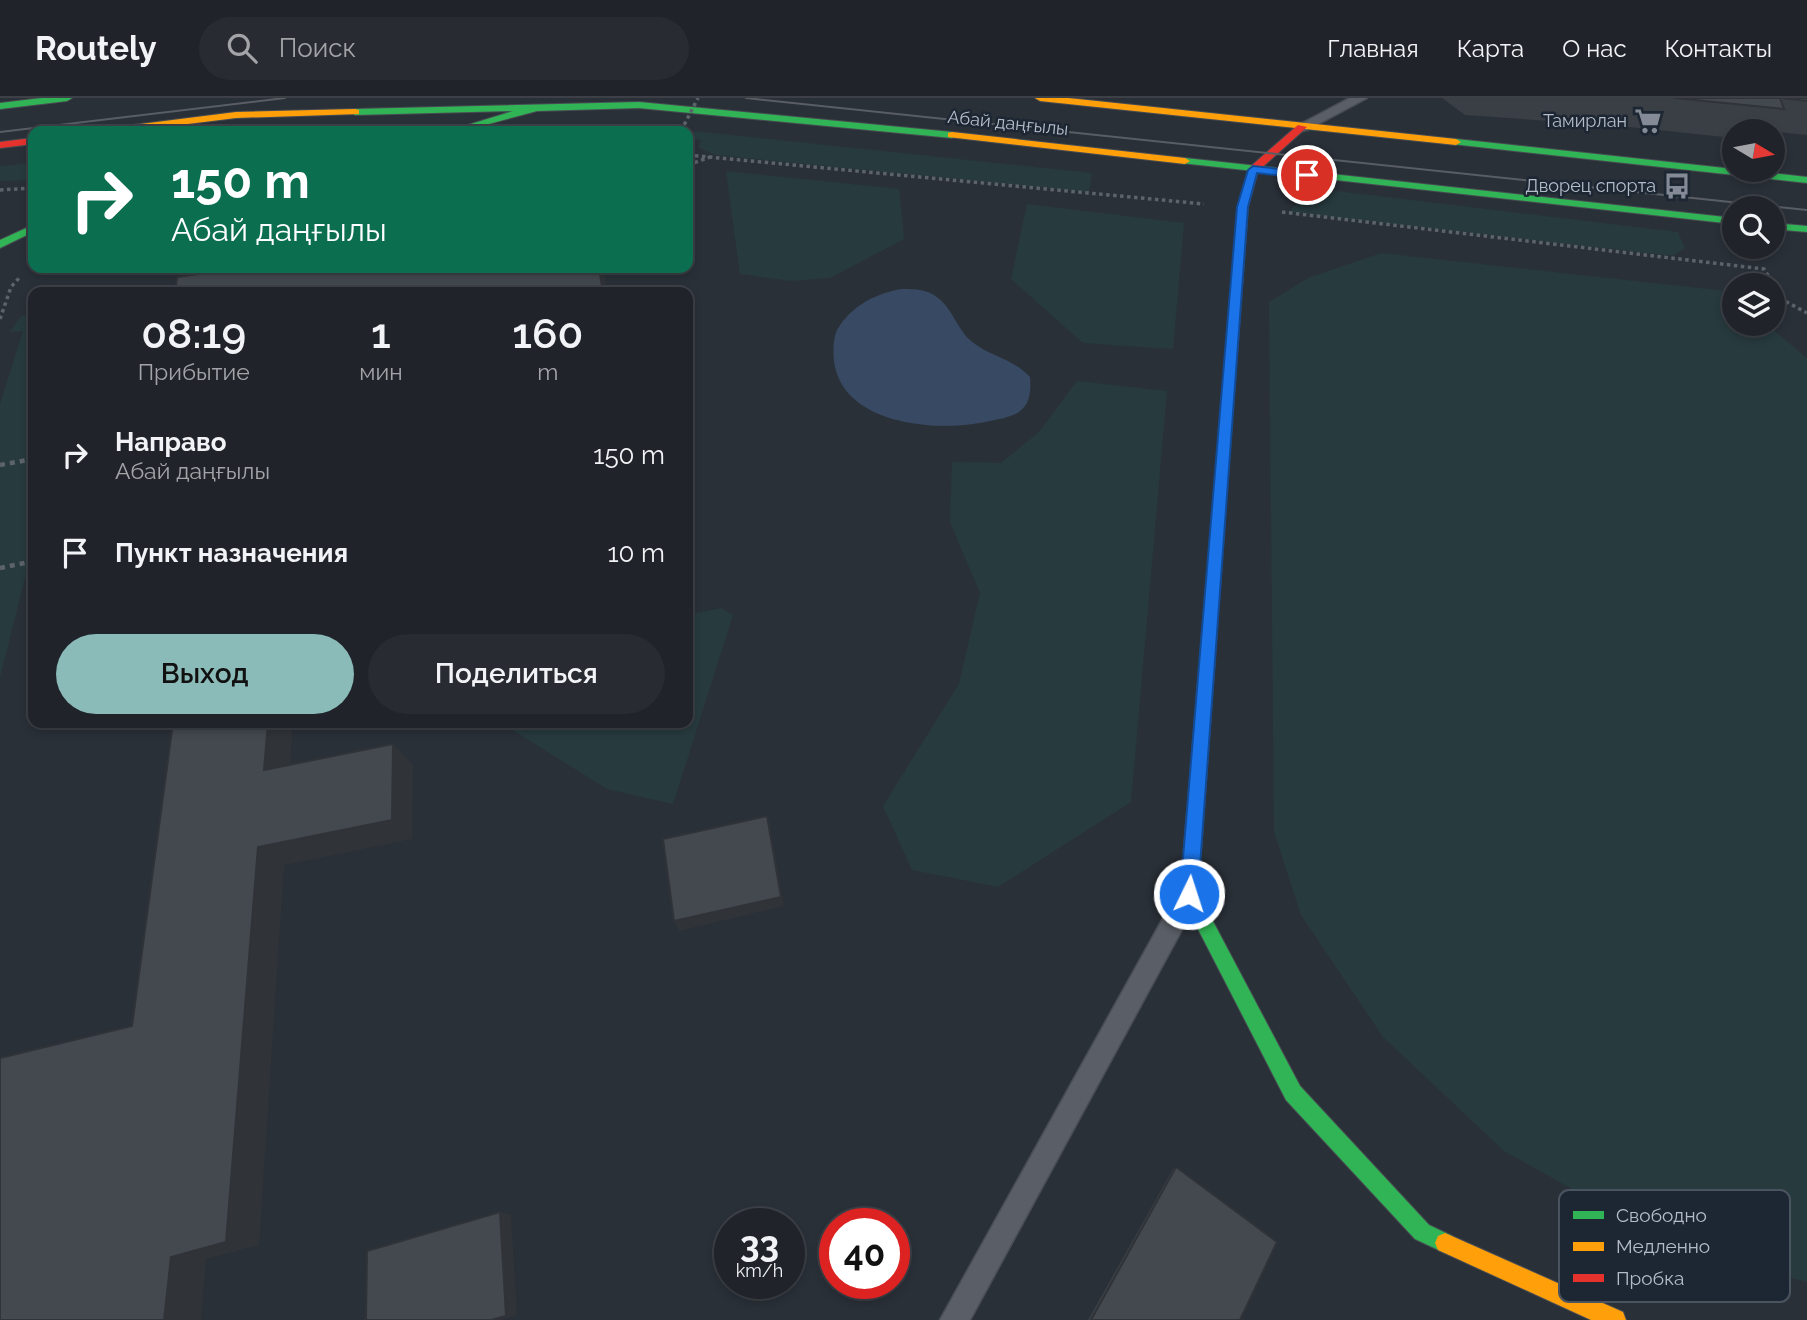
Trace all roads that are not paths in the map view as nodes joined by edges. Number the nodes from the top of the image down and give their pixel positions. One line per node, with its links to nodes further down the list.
1 (67, 98): 5 (main road)
2 (368, 98): 7 (main road)
3 (1040, 98): 11 (main road, Абай даңғылы)
4 (1360, 98): 11 (lane)
5 (0, 106)
6 (535, 108): 7 (main road, Абай даңғылы); 10 (main road); 14 (main road, Абай даңғылы)
7 (236, 115): 8 (main road, Абай даңғылы); 9 (main road)
8 (149, 126)
9 (244, 126)
10 (471, 126)
11 (1302, 127): 14 (main road); 15 (main road, Абай даңғылы)
12 (28, 142): 13 (main road)
13 (0, 145)
14 (1253, 170): 16 (main road, Абай даңғылы); 21 (main road)
15 (1807, 180)
16 (1722, 220)
17 (1785, 227): 18 (main road)
18 (1807, 229)
19 (28, 231): 20 (main road)
20 (0, 246)
21 (1189, 894): 22 (main road); 24 (lane)
22 (1559, 1294)
23 (1576, 1302): 25 (main road)
24 (954, 1320)
25 (1615, 1320)

